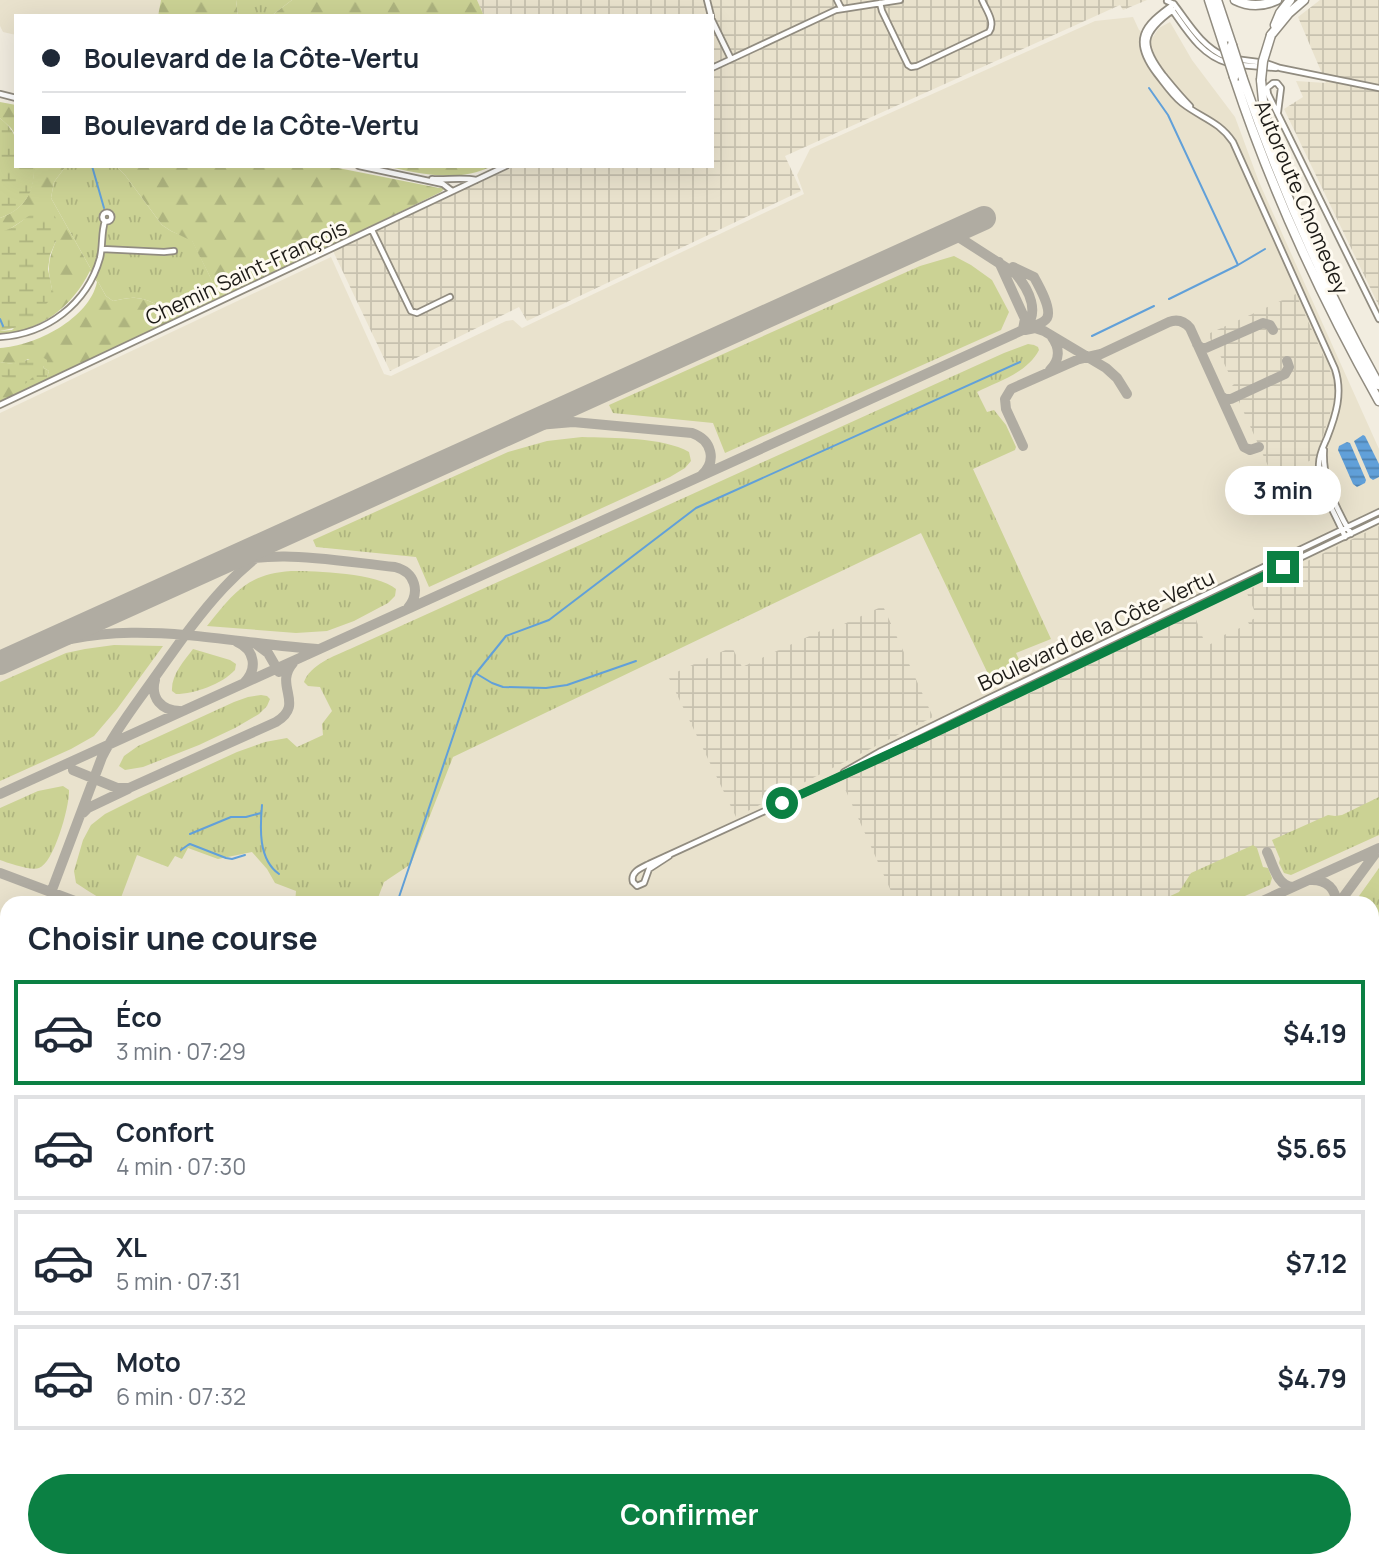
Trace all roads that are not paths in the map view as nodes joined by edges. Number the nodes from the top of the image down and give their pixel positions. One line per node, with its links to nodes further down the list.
1 (837, 0): 13 (street)
2 (900, 0): 11 (street)
3 (982, 0): 11 (street)
4 (1167, 0): 12 (street)
5 (1206, 0): 16 (highway, Autoroute Chomedey)
6 (1217, 0): 16 (highway, Autoroute Chomedey)
7 (1235, 0): 8 (highway)
8 (1277, 0)
9 (1290, 0): 15 (highway)
10 (1304, 0): 15 (highway)
11 (880, 2): 13 (street)
12 (1173, 7): 20 (street); 40 (street)
13 (841, 8): 17 (street)
14 (714, 24): 17 (street)
15 (1271, 35): 27 (highway, bridge)
16 (1228, 44): 19 (highway, Autoroute Chomedey, bridge)
17 (732, 59): 18 (street)
18 (714, 67)
19 (1239, 78): 27 (highway, Autoroute Chomedey); 36 (highway, Autoroute Chomedey)
20 (1379, 88)
21 (1278, 112): 21 (street); 33 (street)
22 (368, 168): 24 (street)
23 (502, 168): 25 (street, Chemin Saint-François)
24 (420, 179): 25 (street); 26 (street)
25 (476, 180): 26 (street, Chemin Saint-François)
26 (452, 191): 29 (street, Chemin Saint-François)
27 (1292, 205): 35 (highway, Autoroute Chomedey)
28 (104, 221): 30 (street)
29 (372, 230): 32 (street); 37 (street, Chemin Saint-François)
30 (102, 249): 31 (street); 34 (street)
31 (174, 251)
32 (450, 298)
33 (1379, 319)
34 (0, 337)
35 (1379, 385)
36 (1379, 401)
37 (0, 405)
38 (1379, 512): 40 (street, Boulevard de la Côte-Vertu)
39 (1379, 520): 41 (street, Boulevard de la Côte-Vertu)
40 (1345, 529): 41 (street); 42 (street, Boulevard de la Côte-Vertu)
41 (1348, 535): 42 (street, Boulevard de la Côte-Vertu)
42 (828, 781): 43 (street, Boulevard de la Côte-Vertu)
43 (669, 856): 43 (street, Boulevard de la Côte-Vertu)

